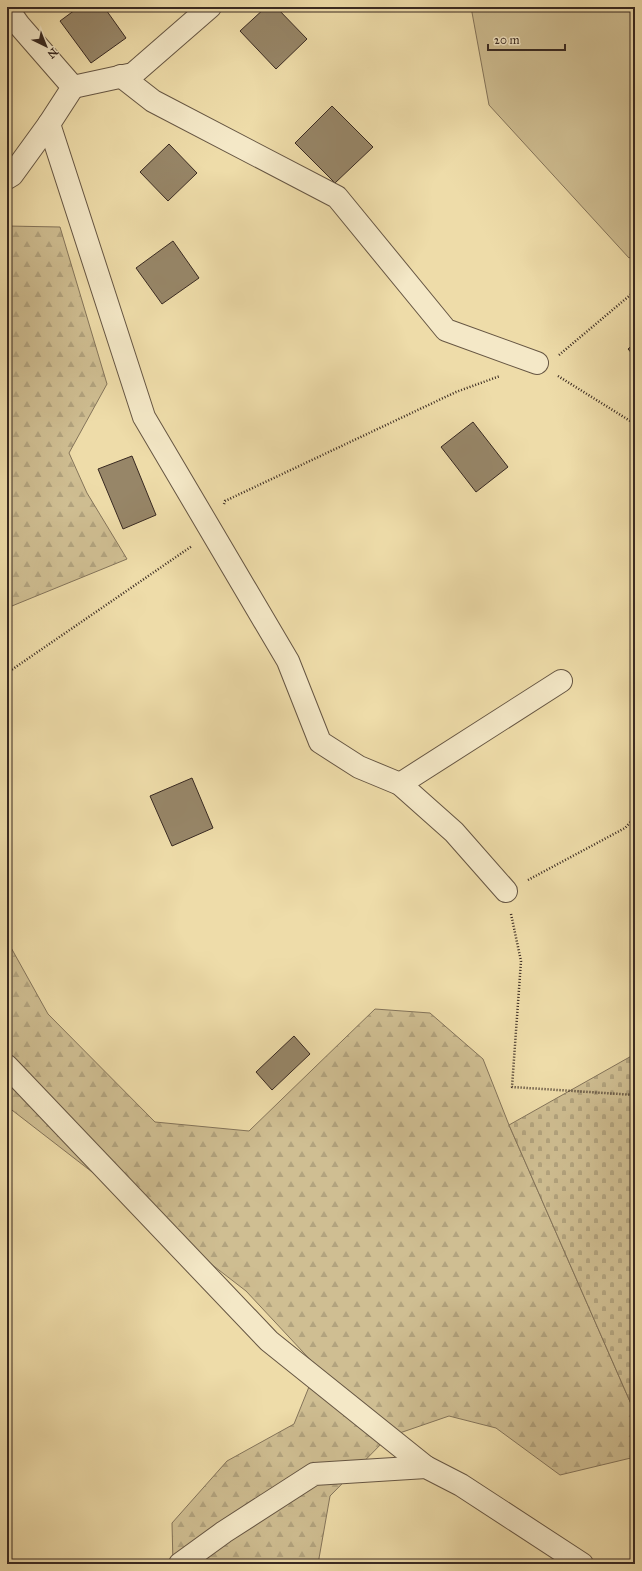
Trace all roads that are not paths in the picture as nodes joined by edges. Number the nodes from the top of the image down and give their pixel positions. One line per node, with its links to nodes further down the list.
1 (210, 7): 3 (street)
2 (7, 8): 4 (street)
3 (121, 76): 4 (street); 7 (street)
4 (73, 87): 5 (street)
5 (49, 124): 6 (street); 9 (street)
6 (7, 178)
7 (537, 363)
8 (560, 681): 9 (street)
9 (400, 784): 10 (street)
10 (506, 892)
11 (7, 1066): 12 (street)
12 (426, 1467): 13 (street); 14 (street)
13 (180, 1564)
14 (582, 1564)

